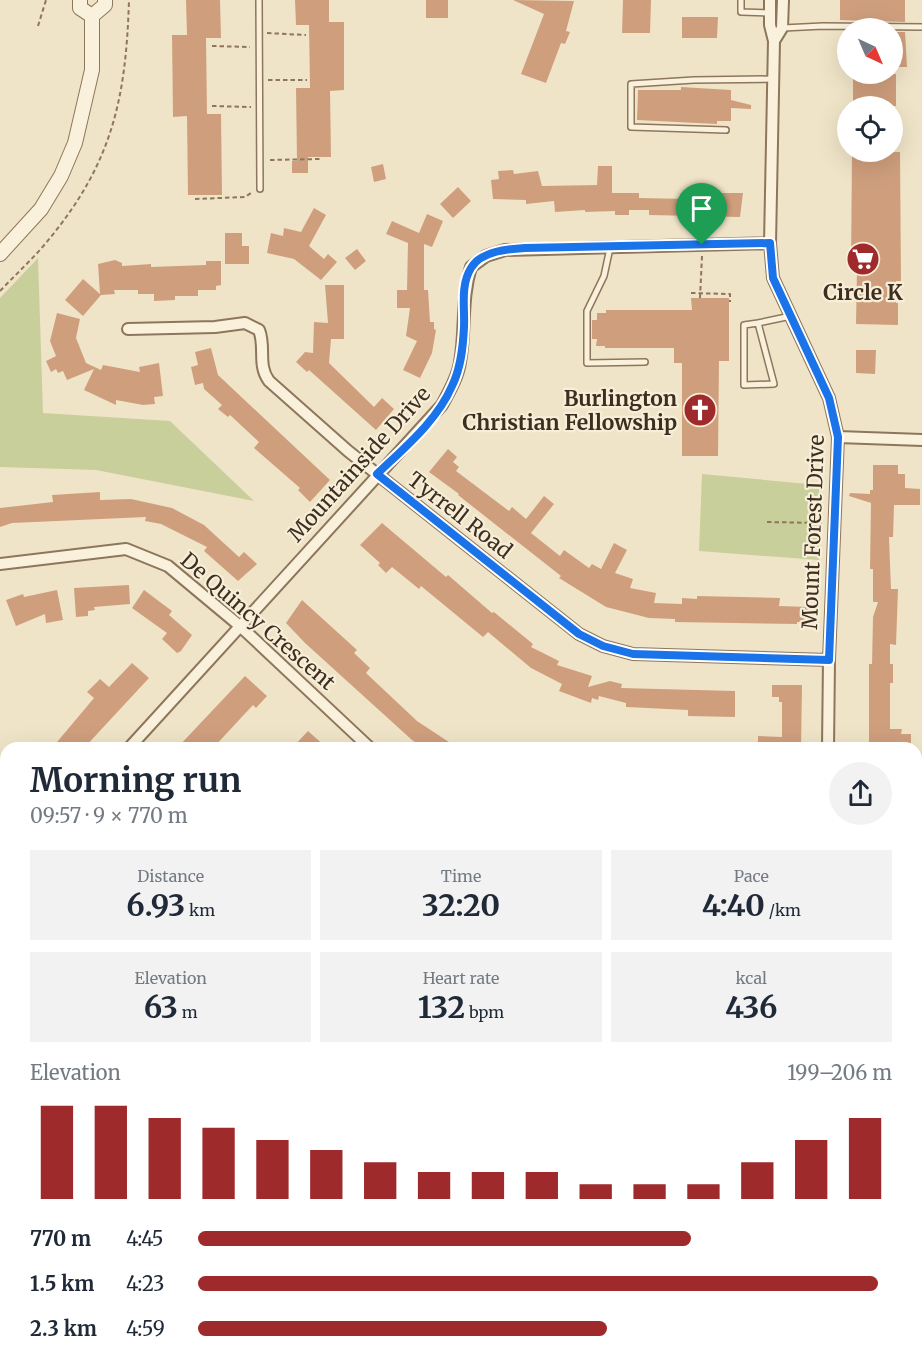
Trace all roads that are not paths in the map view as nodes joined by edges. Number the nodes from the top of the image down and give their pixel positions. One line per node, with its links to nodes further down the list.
1 (80, 0): 8 (street)
2 (105, 0): 8 (street)
3 (259, 0): 14 (lane)
4 (741, 0): 7 (lane)
5 (770, 0): 7 (street, Mount Forest Drive)
6 (783, 0): 10 (street)
7 (770, 13): 11 (street, Mount Forest Drive)
8 (92, 16): 17 (street)
9 (922, 27): 10 (lane)
10 (782, 28): 11 (street)
11 (774, 41): 12 (street, Mount Forest Drive)
12 (774, 79): 13 (lane); 15 (street, Mount Forest Drive)
13 (726, 130)
14 (260, 189)
15 (770, 243): 16 (street, Mountainside Drive); 18 (street, Mount Forest Drive)
16 (611, 246): 21 (lane); 24 (street, Mountainside Drive)
17 (1, 250)
18 (791, 316): 19 (lane); 22 (street, Mount Forest Drive)
19 (758, 323): 19 (lane)
20 (128, 329): 24 (street, Tyrrell Road)
21 (645, 362)
22 (838, 437): 23 (street); 27 (street, Mount Forest Drive)
23 (922, 440)
24 (377, 474): 26 (street, Mountainside Drive); 27 (street, Tyrrell Road)
25 (0, 564): 26 (street, De Quincy Crescent)
26 (240, 626): 28 (street, Mountainside Drive); 29 (street, De Quincy Crescent)
27 (829, 660): 30 (street, Mount Forest Drive)
28 (134, 742)
29 (364, 742)
30 (828, 742)

